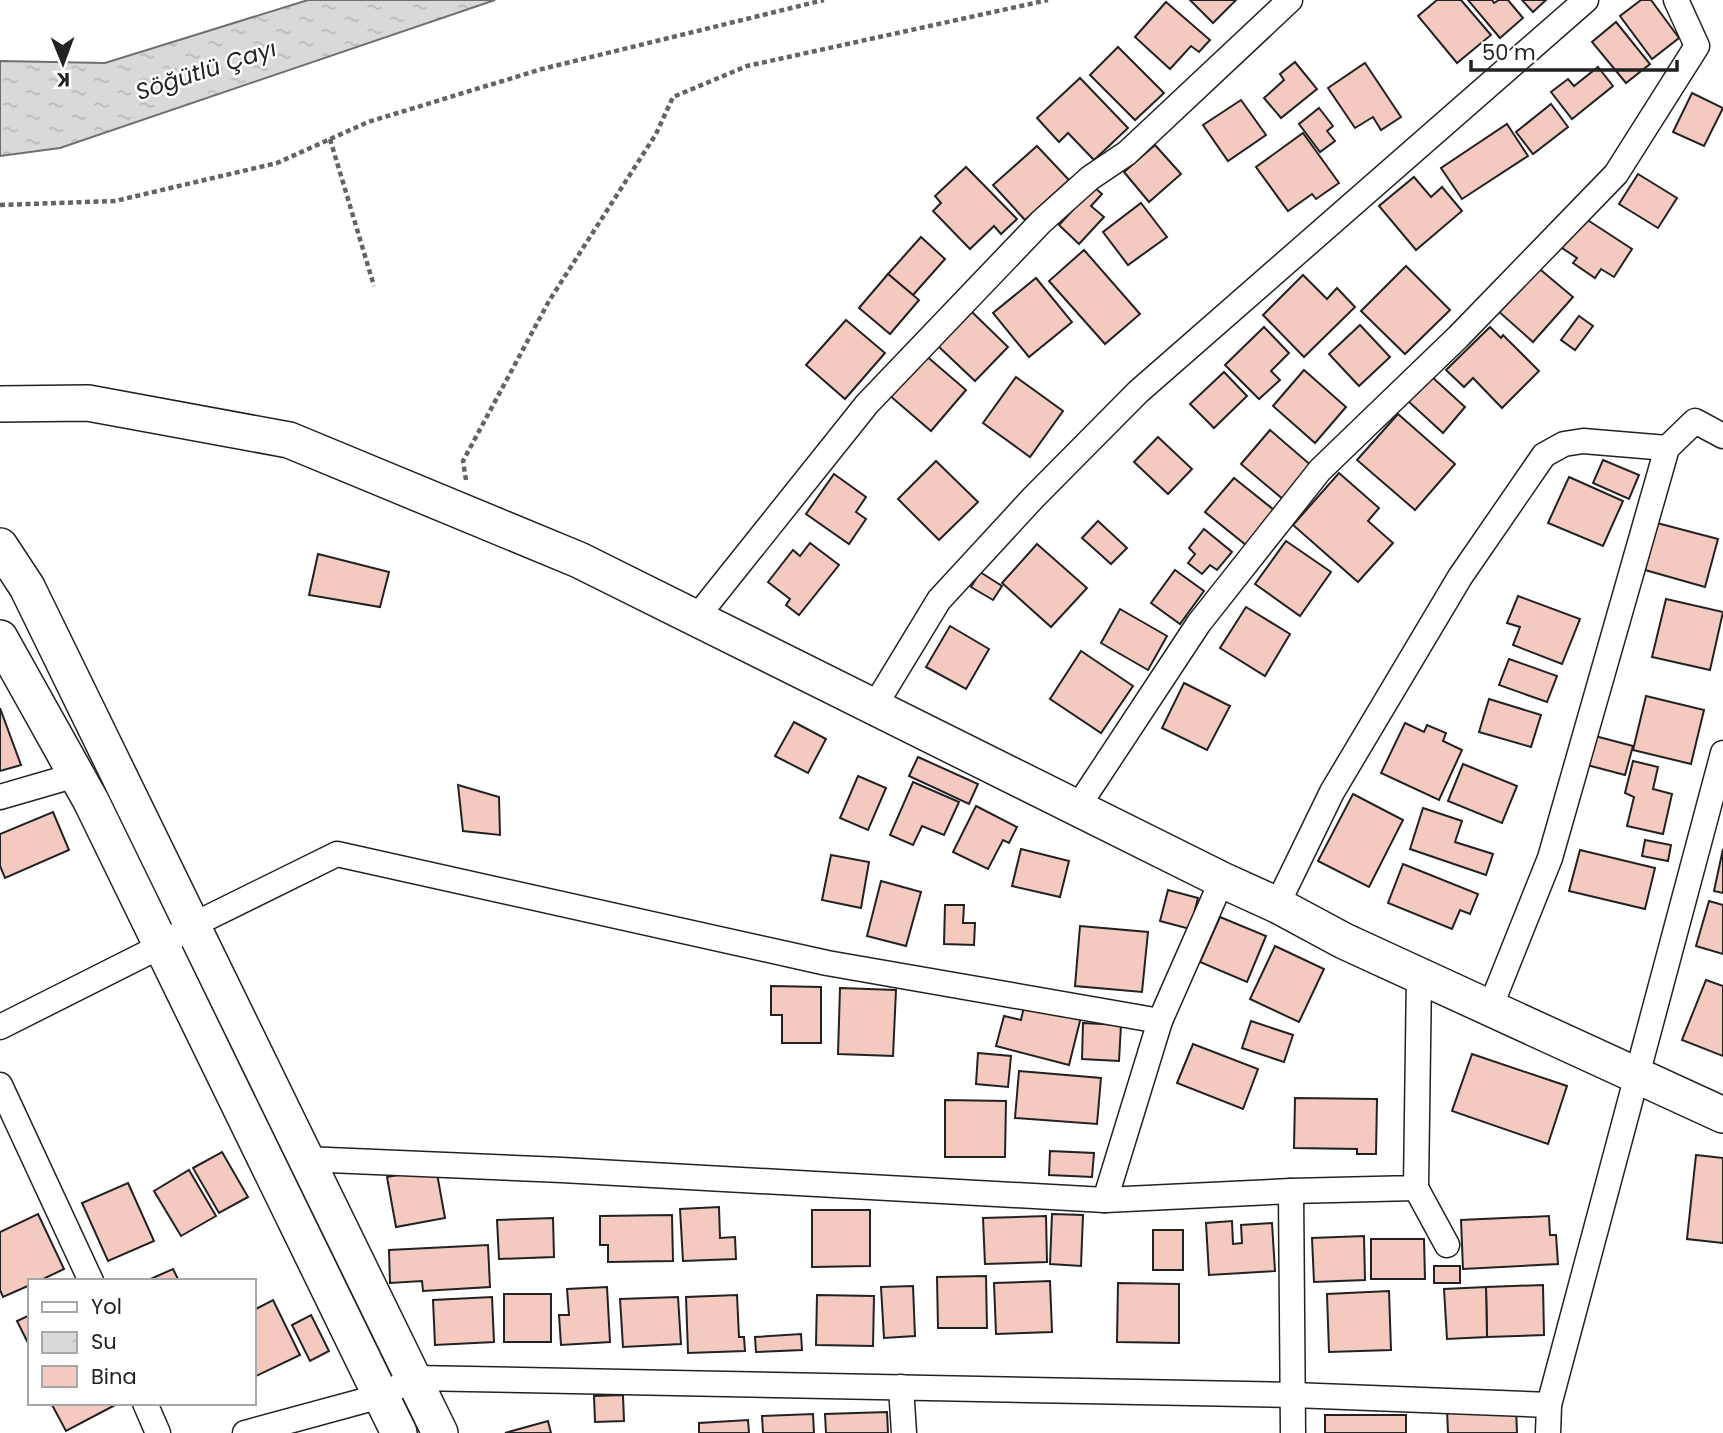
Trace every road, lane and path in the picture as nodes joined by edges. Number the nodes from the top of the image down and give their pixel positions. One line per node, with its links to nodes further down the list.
1 (824, 0): 6 (path)
2 (1048, 0): 12 (path)
3 (1290, 0): 14 (street)
4 (1586, 0): 16 (street)
5 (1676, 0): 20 (street)
6 (330, 139): 7 (path); 8 (path)
7 (0, 205)
8 (374, 286)
9 (0, 404): 12 (street)
10 (1723, 436): 11 (street)
11 (1667, 448): 22 (street); 26 (street)
12 (471, 516): 14 (street)
13 (0, 546): 23 (street)
14 (695, 618): 16 (street)
15 (0, 638): 18 (street)
16 (874, 707): 20 (street)
17 (1723, 754): 29 (street)
18 (76, 775): 19 (street); 24 (street)
19 (0, 797)
20 (1077, 808): 21 (street)
21 (1222, 880): 22 (street); 27 (street)
22 (1277, 905): 25 (street)
23 (191, 926): 24 (street); 27 (street); 32 (street)
24 (161, 946): 28 (street); 41 (street)
25 (1419, 975): 26 (street); 33 (street)
26 (1490, 1008): 29 (street)
27 (1160, 1021): 35 (street)
28 (0, 1027)
29 (1637, 1075): 31 (street); 43 (street)
30 (0, 1085): 37 (street)
31 (1723, 1115)
32 (305, 1159): 35 (street); 38 (street)
33 (1416, 1188): 34 (street); 36 (street)
34 (1291, 1191): 35 (street); 40 (street)
35 (1105, 1200)
36 (1447, 1245)
37 (90, 1279)
38 (414, 1378): 39 (street); 41 (street); 47 (street)
39 (901, 1387): 40 (street); 48 (street)
40 (1293, 1395): 43 (street); 49 (street)
41 (381, 1396): 45 (street); 46 (street)
42 (146, 1405): 44 (street)
43 (1549, 1405): 50 (street)
44 (158, 1433)
45 (245, 1433)
46 (399, 1433)
47 (440, 1433)
48 (904, 1433)
49 (1293, 1433)
50 (1548, 1433)

